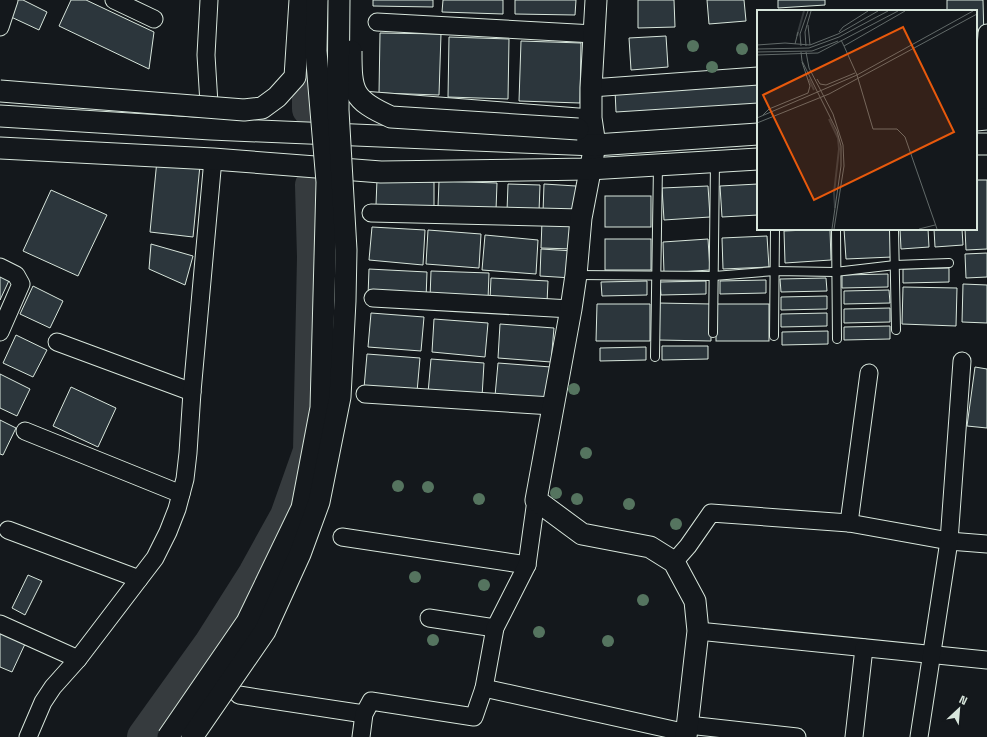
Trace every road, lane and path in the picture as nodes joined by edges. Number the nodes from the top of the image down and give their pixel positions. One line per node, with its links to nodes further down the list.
1 (10, 0): 11 (street)
2 (114, 0): 9 (street)
3 (210, 0): 20 (street)
4 (300, 0): 16 (street, bridge)
5 (317, 0): 80 (street, bridge)
6 (339, 0): 81 (street, bridge)
7 (352, 0): 21 (street, bridge)
8 (596, 0): 13 (street)
9 (154, 20)
10 (377, 22): 13 (street)
11 (0, 27)
12 (987, 33): 19 (street)
13 (594, 34): 15 (street)
14 (757, 76): 15 (street)
15 (591, 88): 21 (street)
16 (0, 91)
17 (362, 100): 21 (street)
18 (0, 116): 20 (street)
19 (981, 120)
20 (211, 129): 21 (street)
21 (589, 131): 22 (street); 28 (street)
22 (757, 134)
23 (0, 148): 24 (street)
24 (213, 159): 28 (street); 53 (street)
25 (757, 160): 26 (street)
26 (714, 162): 27 (street); 41 (lane)
27 (658, 164): 28 (street); 40 (lane)
28 (589, 169): 30 (street)
29 (371, 213): 30 (street)
30 (581, 218): 39 (street)
31 (775, 230): 37 (lane)
32 (836, 230): 38 (lane)
33 (894, 230): 35 (lane)
34 (949, 263): 35 (lane)
35 (895, 265): 38 (lane); 44 (lane)
36 (0, 267): 45 (street)
37 (775, 271): 38 (lane); 41 (lane); 47 (lane)
38 (835, 272): 48 (lane)
39 (576, 275): 40 (lane); 43 (street)
40 (655, 276): 41 (lane); 50 (lane)
41 (714, 276): 46 (lane)
42 (372, 298): 43 (street)
43 (571, 309): 55 (street)
44 (896, 330)
45 (0, 332)
46 (713, 333)
47 (774, 336)
48 (837, 339)
49 (58, 342): 53 (street)
50 (655, 357)
51 (962, 361): 62 (street)
52 (868, 373): 59 (street)
53 (192, 392): 57 (street)
54 (365, 394): 55 (street)
55 (552, 406): 58 (street)
56 (25, 431): 57 (street)
57 (181, 494): 66 (street)
58 (536, 500): 64 (street); 65 (street)
59 (849, 524): 62 (street); 64 (street)
60 (8, 530): 66 (street)
61 (342, 537): 65 (street)
62 (949, 541): 63 (street); 72 (street)
63 (987, 544)
64 (674, 562): 70 (street)
65 (527, 565): 69 (street)
66 (139, 579): 73 (street)
67 (429, 618): 69 (street)
68 (0, 624): 73 (street)
69 (495, 628): 75 (street)
70 (698, 630): 71 (street); 78 (street)
71 (864, 648): 72 (street); 84 (street)
72 (930, 656): 74 (street); 85 (street)
73 (78, 659): 79 (street)
74 (987, 660)
75 (484, 688): 77 (street); 78 (street)
76 (239, 695): 77 (street)
77 (364, 714): 82 (street)
78 (687, 732): 83 (street)
79 (28, 737)
80 (168, 737)
81 (192, 737)
82 (361, 737)
83 (797, 737)
84 (854, 737)
85 (919, 737)

